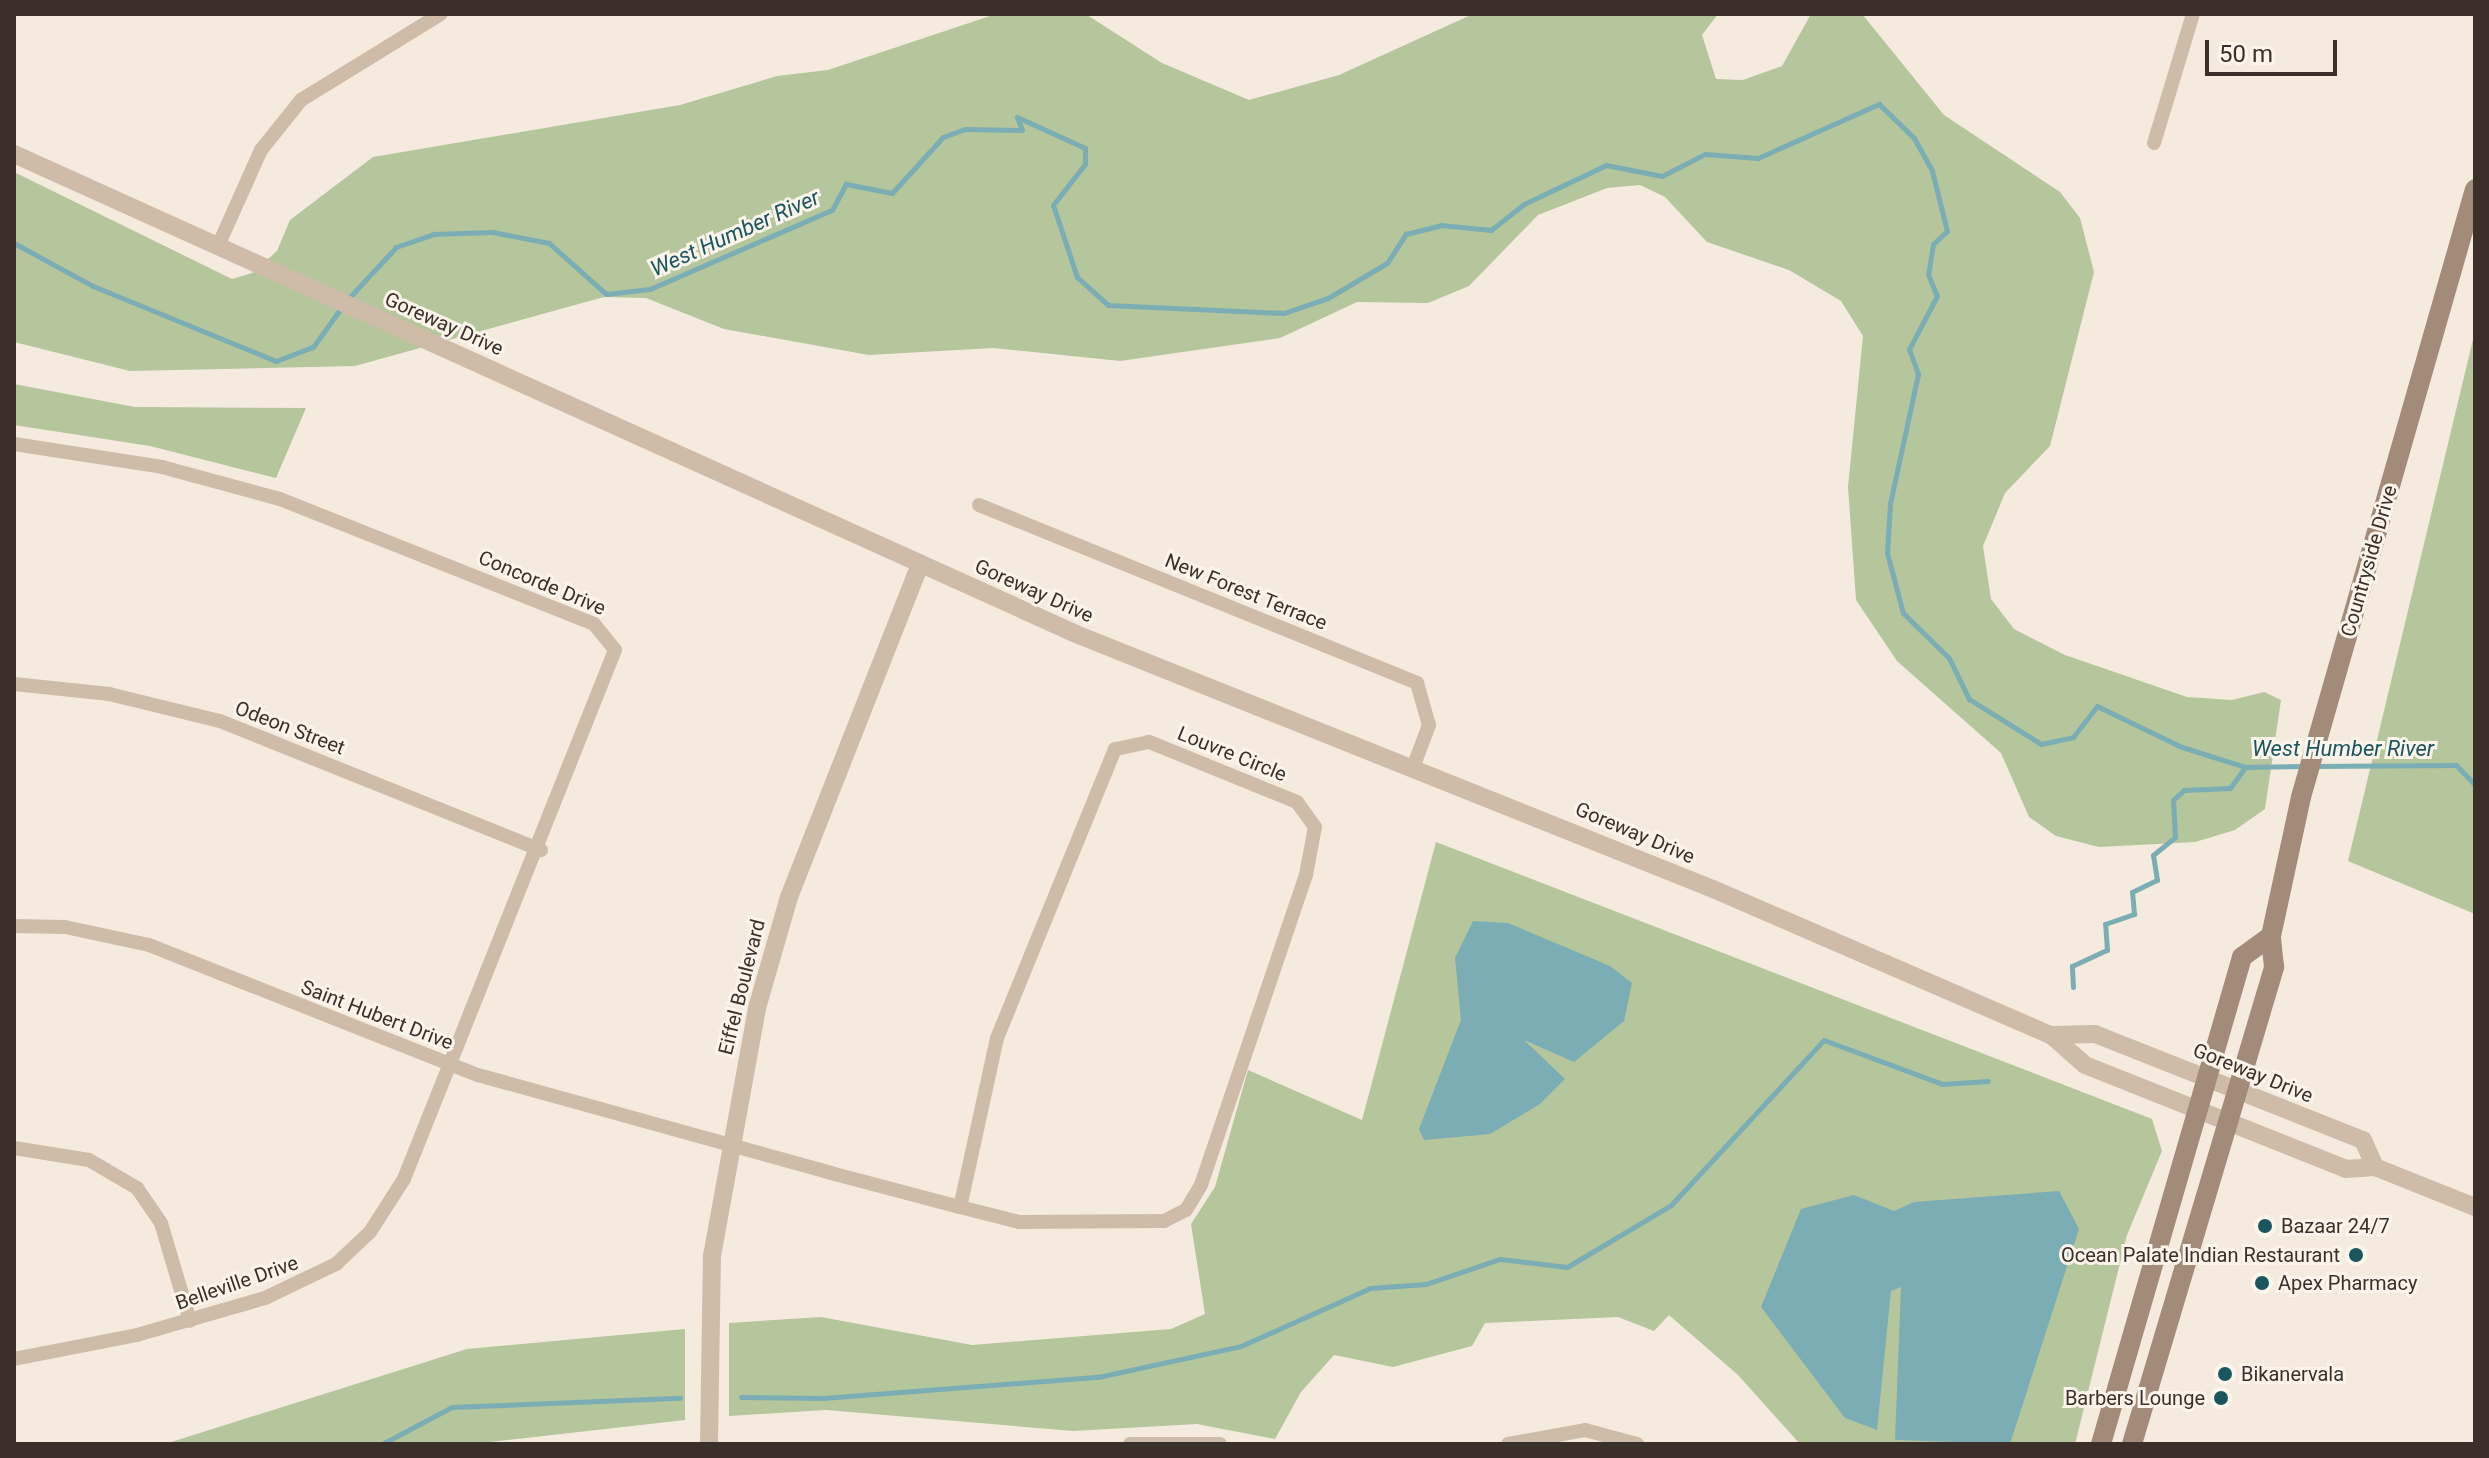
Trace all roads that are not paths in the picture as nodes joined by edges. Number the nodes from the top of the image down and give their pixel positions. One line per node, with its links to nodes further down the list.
1 (441, 14): 6 (street)
2 (2193, 14): 3 (street)
3 (2154, 143)
4 (14, 154): 6 (street, Goreway Drive)
5 (2475, 189): 14 (main road, Countryside Drive)
6 (218, 246): 9 (street, Goreway Drive)
7 (14, 444): 12 (street, Concorde Drive)
8 (979, 505): 11 (street, New Forest Terrace)
9 (920, 564): 11 (street, Goreway Drive); 21 (street, Eiffel Boulevard)
10 (14, 684): 12 (street, Odeon Street)
11 (1414, 765): 15 (street, Goreway Drive)
12 (541, 850): 16 (street, Concorde Drive)
13 (14, 926): 16 (street, Saint Hubert Drive)
14 (2271, 936): 17 (main road); 18 (main road, Countryside Drive)
15 (2051, 1035): 17 (street, Goreway Drive); 19 (street, Goreway Drive)
16 (449, 1065): 21 (street, Saint Hubert Drive); 26 (street, Belleville Drive)
17 (2207, 1078): 18 (street, Goreway Drive); 19 (main road)
18 (2238, 1091): 20 (main road, Countryside Drive); 23 (street, Goreway Drive)
19 (2198, 1109): 20 (street, Goreway Drive); 34 (main road)
20 (2229, 1122): 23 (street, Goreway Drive); 35 (main road, Countryside Drive)
21 (728, 1143): 24 (street, Louvre Circle); 29 (street, Eiffel Boulevard)
22 (14, 1148): 26 (street)
23 (2375, 1167): 25 (street, Goreway Drive)
24 (960, 1207): 24 (street, Louvre Circle)
25 (2475, 1207)
26 (190, 1321): 27 (street, Belleville Drive)
27 (14, 1359)
28 (1197, 1442): 30 (street); 31 (street)
29 (709, 1444)
30 (1130, 1444)
31 (1220, 1444)
32 (1508, 1444): 33 (street)
33 (1637, 1444)
34 (2101, 1444)
35 (2132, 1444)

